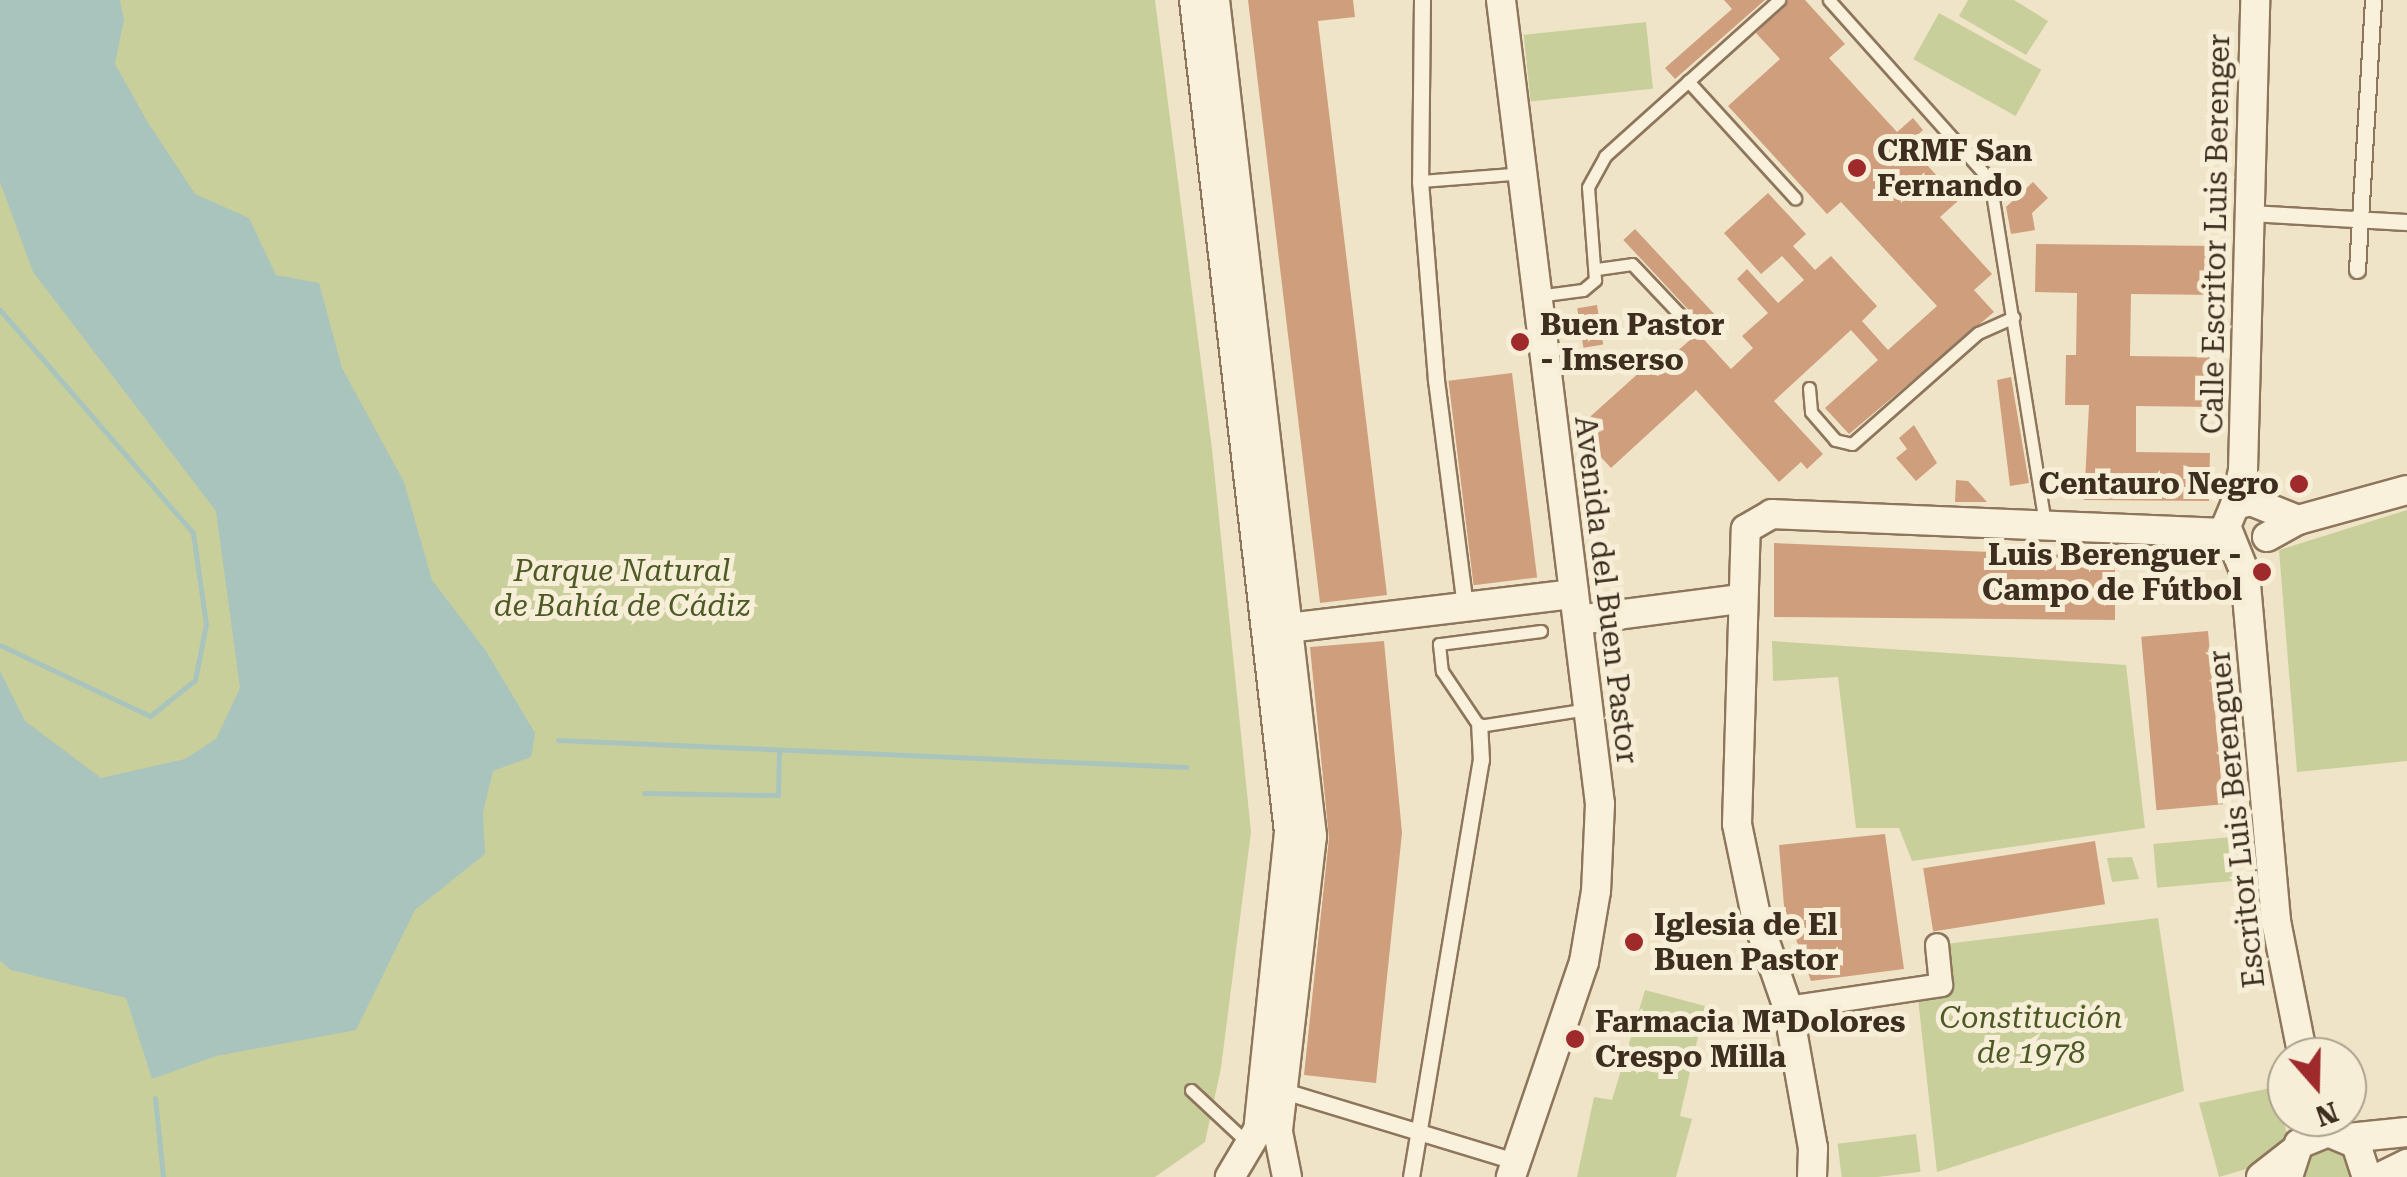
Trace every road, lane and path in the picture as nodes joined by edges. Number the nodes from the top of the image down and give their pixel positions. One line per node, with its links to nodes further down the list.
1 (1194, 0): 44 (street)
2 (1215, 0): 31 (street)
3 (1422, 0): 11 (street)
4 (1501, 0): 10 (street, Avenida del Buen Pastor)
5 (1779, 0): 9 (lane)
6 (1829, 0): 19 (lane)
7 (2255, 0): 13 (street, Calle Escritor Luis Berenger)
8 (2373, 0): 14 (street)
9 (1688, 81): 12 (lane); 16 (lane)
10 (1523, 173): 11 (lane); 18 (street, Avenida del Buen Pastor)
11 (1420, 181): 29 (street)
12 (1795, 198)
13 (2249, 213): 14 (street); 23 (street, Calle Escritor Luis Berenger)
14 (2360, 219): 15 (street); 17 (street)
15 (2407, 222)
16 (1597, 269): 18 (lane); 20 (lane)
17 (2356, 270)
18 (1536, 296): 30 (street, Avenida del Buen Pastor)
19 (2014, 316): 21 (lane); 25 (lane)
20 (1682, 318)
21 (1810, 388)
22 (2407, 490): 24 (street)
23 (2241, 517): 24 (street); 25 (street); 26 (street); 27 (street, Escritor Luis Berenguer)
24 (2298, 520): 26 (street)
25 (2045, 525): 28 (street)
26 (2265, 540): 27 (street)
27 (2245, 573): 37 (street, Escritor Luis Berenguer)
28 (1739, 599): 30 (street); 36 (street)
29 (1465, 607): 30 (street); 31 (street)
30 (1576, 607): 33 (street, Avenida del Buen Pastor)
31 (1288, 628): 39 (street)
32 (1542, 631): 34 (lane)
33 (1588, 709): 34 (lane); 47 (street, Avenida del Buen Pastor)
34 (1479, 726): 41 (street)
35 (1937, 945): 36 (street)
36 (1788, 1008): 51 (street)
37 (2299, 1037)
38 (1192, 1090): 44 (lane)
39 (1284, 1091): 41 (street); 49 (street)
40 (2367, 1130): 42 (street)
41 (1419, 1132): 47 (street); 50 (street)
42 (2407, 1132)
43 (2346, 1137): 53 (street)
44 (1251, 1146): 48 (street)
45 (2297, 1148): 52 (street)
46 (2407, 1164): 54 (street)
47 (1514, 1170)
48 (1230, 1177)
49 (1286, 1177)
50 (1412, 1177)
51 (1812, 1177)
52 (2261, 1177)
53 (2367, 1177)
54 (2380, 1177)

